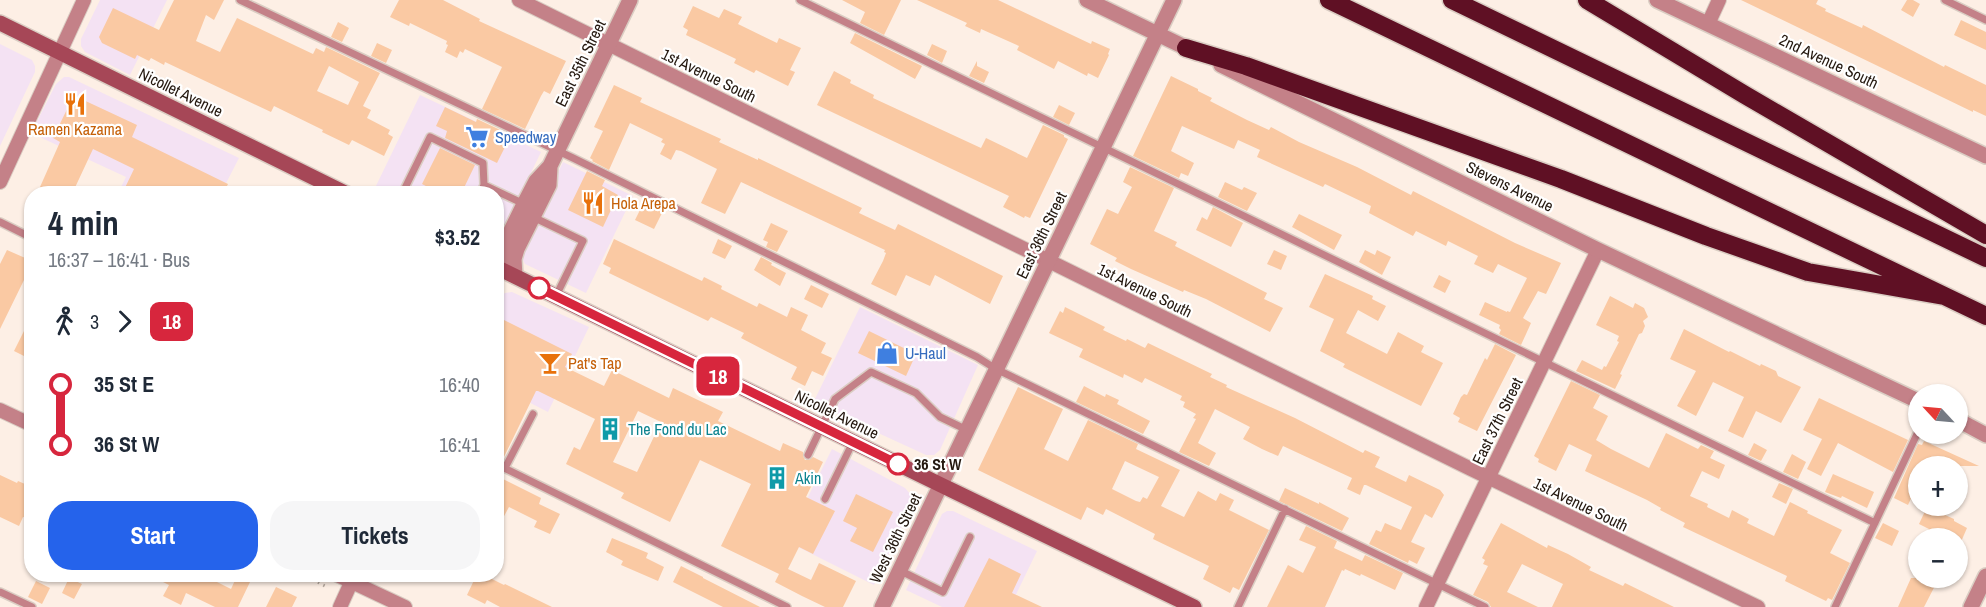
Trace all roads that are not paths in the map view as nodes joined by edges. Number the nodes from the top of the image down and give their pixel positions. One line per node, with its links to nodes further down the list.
1 (84, 0): 20 (street)
2 (240, 0): 22 (lane)
3 (519, 0): 18 (street, 1st Avenue South)
4 (630, 0): 18 (street, East 35th Street)
5 (800, 0): 21 (lane)
6 (1087, 0): 17 (street, Stevens Avenue)
7 (1174, 0): 17 (street, East 36th Street)
8 (1329, 0): 40 (highway)
9 (1452, 0): 35 (highway)
10 (1587, 0): 32 (highway)
11 (1657, 0): 16 (street, 2nd Avenue South)
12 (1719, 0): 16 (street)
13 (1945, 0): 14 (lane)
14 (1986, 20)
15 (0, 23): 20 (main road, Nicollet Avenue)
16 (1708, 24): 23 (street, 2nd Avenue South)
17 (1157, 34): 19 (street, Stevens Avenue); 21 (street, East 36th Street)
18 (609, 44): 22 (street, East 35th Street); 36 (street, 1st Avenue South)
19 (1186, 48): 34 (street, Stevens Avenue); 40 (highway)
20 (59, 52): 24 (street); 26 (main road, Nicollet Avenue)
21 (1103, 148): 36 (street, East 36th Street); 42 (lane)
22 (558, 151): 29 (street, East 35th Street); 43 (lane)
23 (1986, 156)
24 (0, 182)
25 (484, 185): 27 (lane)
26 (331, 186)
27 (406, 186)
28 (504, 196): 29 (lane)
29 (528, 210): 33 (street); 38 (street); 39 (lane)
30 (0, 222): 31 (lane)
31 (24, 234)
32 (1986, 235)
33 (504, 247)
34 (1598, 250): 42 (street, East 37th Street); 44 (street, Stevens Avenue)
35 (1986, 258)
36 (1048, 261): 43 (street, East 36th Street); 56 (street, 1st Avenue South)
37 (504, 273): 38 (main road, Nicollet Avenue)
38 (515, 276): 39 (main road, Nicollet Avenue)
39 (556, 296): 49 (main road, Nicollet Avenue)
40 (1944, 296): 41 (highway)
41 (1986, 316)
42 (1545, 362): 56 (street, East 37th Street); 60 (lane)
43 (996, 369): 50 (street, East 36th Street); 59 (lane)
44 (1908, 396)
45 (0, 410): 47 (street)
46 (533, 414): 55 (lane)
47 (24, 421)
48 (1968, 425): 51 (street)
49 (822, 427): 50 (lane); 52 (main road, Nicollet Avenue); 54 (lane)
50 (967, 430): 57 (street, East 36th Street)
51 (1986, 435)
52 (853, 442): 57 (main road, Nicollet Avenue); 58 (lane)
53 (1912, 444): 60 (lane)
54 (808, 455)
55 (505, 468): 71 (lane)
56 (1488, 477): 66 (street, East 37th Street); 77 (street, 1st Avenue South)
57 (940, 485): 62 (street, West 36th Street); 73 (main road, Nicollet Avenue)
58 (825, 499)
59 (1285, 509): 66 (lane); 74 (lane)
60 (1875, 523): 78 (lane)
61 (970, 537): 62 (lane)
62 (899, 570): 72 (street, West 36th Street)
63 (1986, 577): 79 (street)
64 (352, 582): 69 (street)
65 (361, 582): 70 (street)
66 (1438, 584): 75 (street, East 37th Street); 76 (lane)
67 (0, 592): 68 (lane)
68 (32, 607)
69 (340, 607)
70 (405, 607)
71 (788, 607)
72 (882, 607)
73 (1194, 607)
74 (1238, 607)
75 (1426, 607)
76 (1485, 607)
77 (1758, 607)
78 (1835, 607)
79 (1971, 607)

